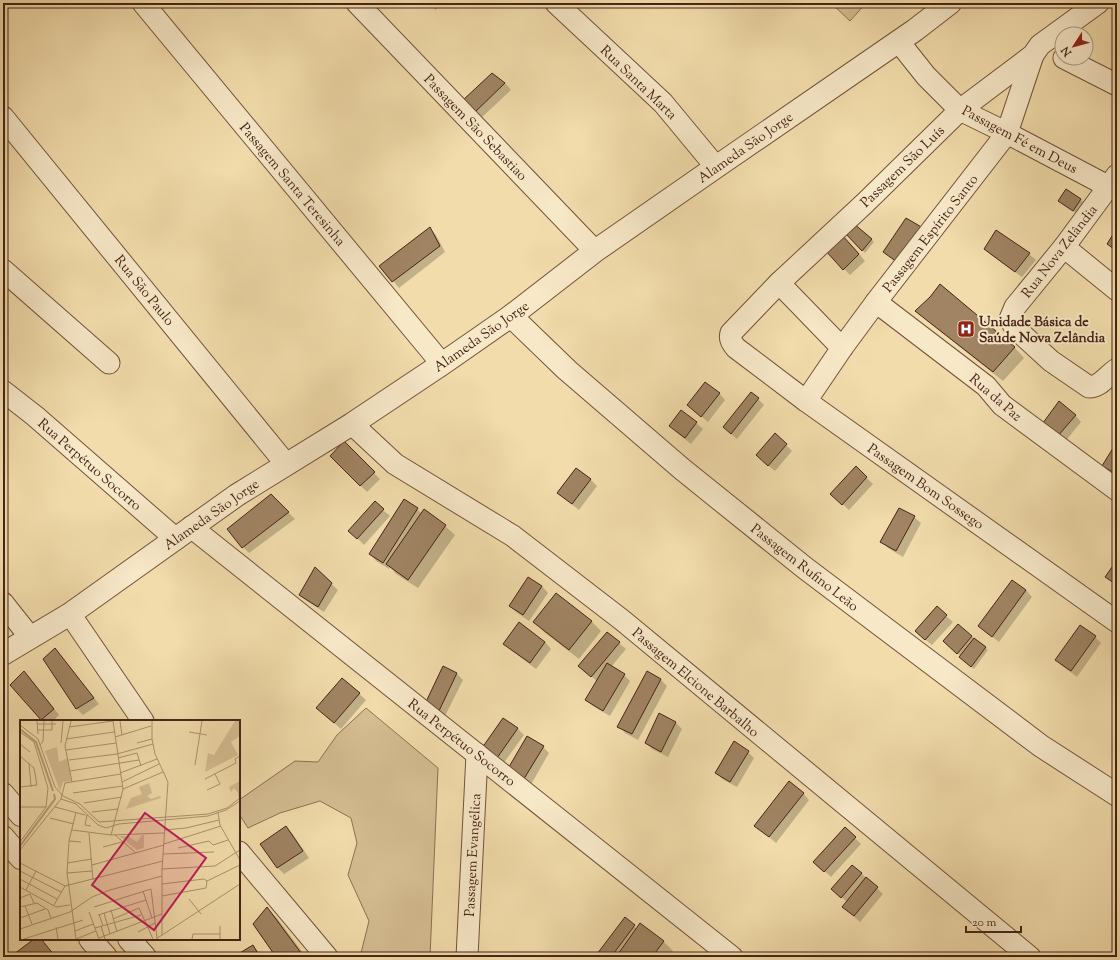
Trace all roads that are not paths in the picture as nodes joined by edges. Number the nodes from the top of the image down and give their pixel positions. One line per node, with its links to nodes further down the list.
1 (144, 3): 26 (street, Passagem Santa Teresinha)
2 (357, 3): 17 (street, Passagem São Sebastiao)
3 (556, 3): 14 (street, Rua Santa Marta)
4 (950, 3): 6 (street, Alameda São Jorge)
5 (1098, 3): 7 (street, Passagem São Luís)
6 (898, 42): 11 (street, Passagem Fé em Deus); 14 (street, Alameda São Jorge)
7 (1037, 50): 8 (street); 11 (street, Passagem São Luís); 13 (street, Passagem Espírito Santo)
8 (1054, 55)
9 (1080, 66): 10 (street)
10 (1117, 85)
11 (960, 110): 13 (street, Passagem Fé em Deus); 19 (street, Passagem São Luís)
12 (3, 117): 31 (street, Rua São Paulo)
13 (1007, 133): 15 (street, Passagem Fé em Deus); 21 (street, Passagem Espírito Santo)
14 (716, 167): 17 (street, Alameda São Jorge)
15 (1114, 184): 16 (street, Rua Nova Zelândia)
16 (1064, 247): 20 (street); 27 (street, Rua Nova Zelândia)
17 (595, 251): 22 (street, Alameda São Jorge)
18 (3, 270): 25 (street)
19 (779, 283): 23 (street, Passagem São Luís); 24 (street)
20 (1117, 290)
21 (876, 302): 24 (street, Passagem Espírito Santo); 32 (street, Rua da Paz)
22 (511, 316): 26 (street, Alameda São Jorge); 42 (street, Passagem Rufino Leão)
23 (736, 348): 29 (street, Passagem Bom Sossego)
24 (842, 348): 29 (street, Passagem Espírito Santo)
25 (109, 363)
26 (442, 364): 30 (street, Alameda São Jorge)
27 (1117, 369)
28 (3, 391): 33 (street, Rua Perpétuo Socorro)
29 (806, 401): 36 (street, Passagem Bom Sossego)
30 (352, 424): 31 (street, Alameda São Jorge); 54 (street, Passagem Elcione Barbalho)
31 (286, 464): 33 (street, Alameda São Jorge)
32 (1117, 490)
33 (184, 533): 35 (street, Alameda São Jorge); 40 (street, Rua Perpétuo Socorro)
34 (3, 603): 37 (street)
35 (70, 614): 37 (street, Alameda São Jorge); 39 (street)
36 (1117, 622)
37 (30, 637): 38 (street, Alameda São Jorge)
38 (3, 654)
39 (141, 720)
40 (477, 754): 52 (street, Passagem Evangélica); 53 (street, Rua Perpétuo Socorro)
41 (3, 794): 43 (street)
42 (1117, 796)
43 (20, 814)
44 (3, 837): 46 (street)
45 (240, 853): 51 (street)
46 (20, 857)
47 (91, 940): 49 (street)
48 (130, 940): 50 (street)
49 (106, 957)
50 (145, 957)
51 (327, 957)
52 (467, 957)
53 (732, 957)
54 (1030, 957)

